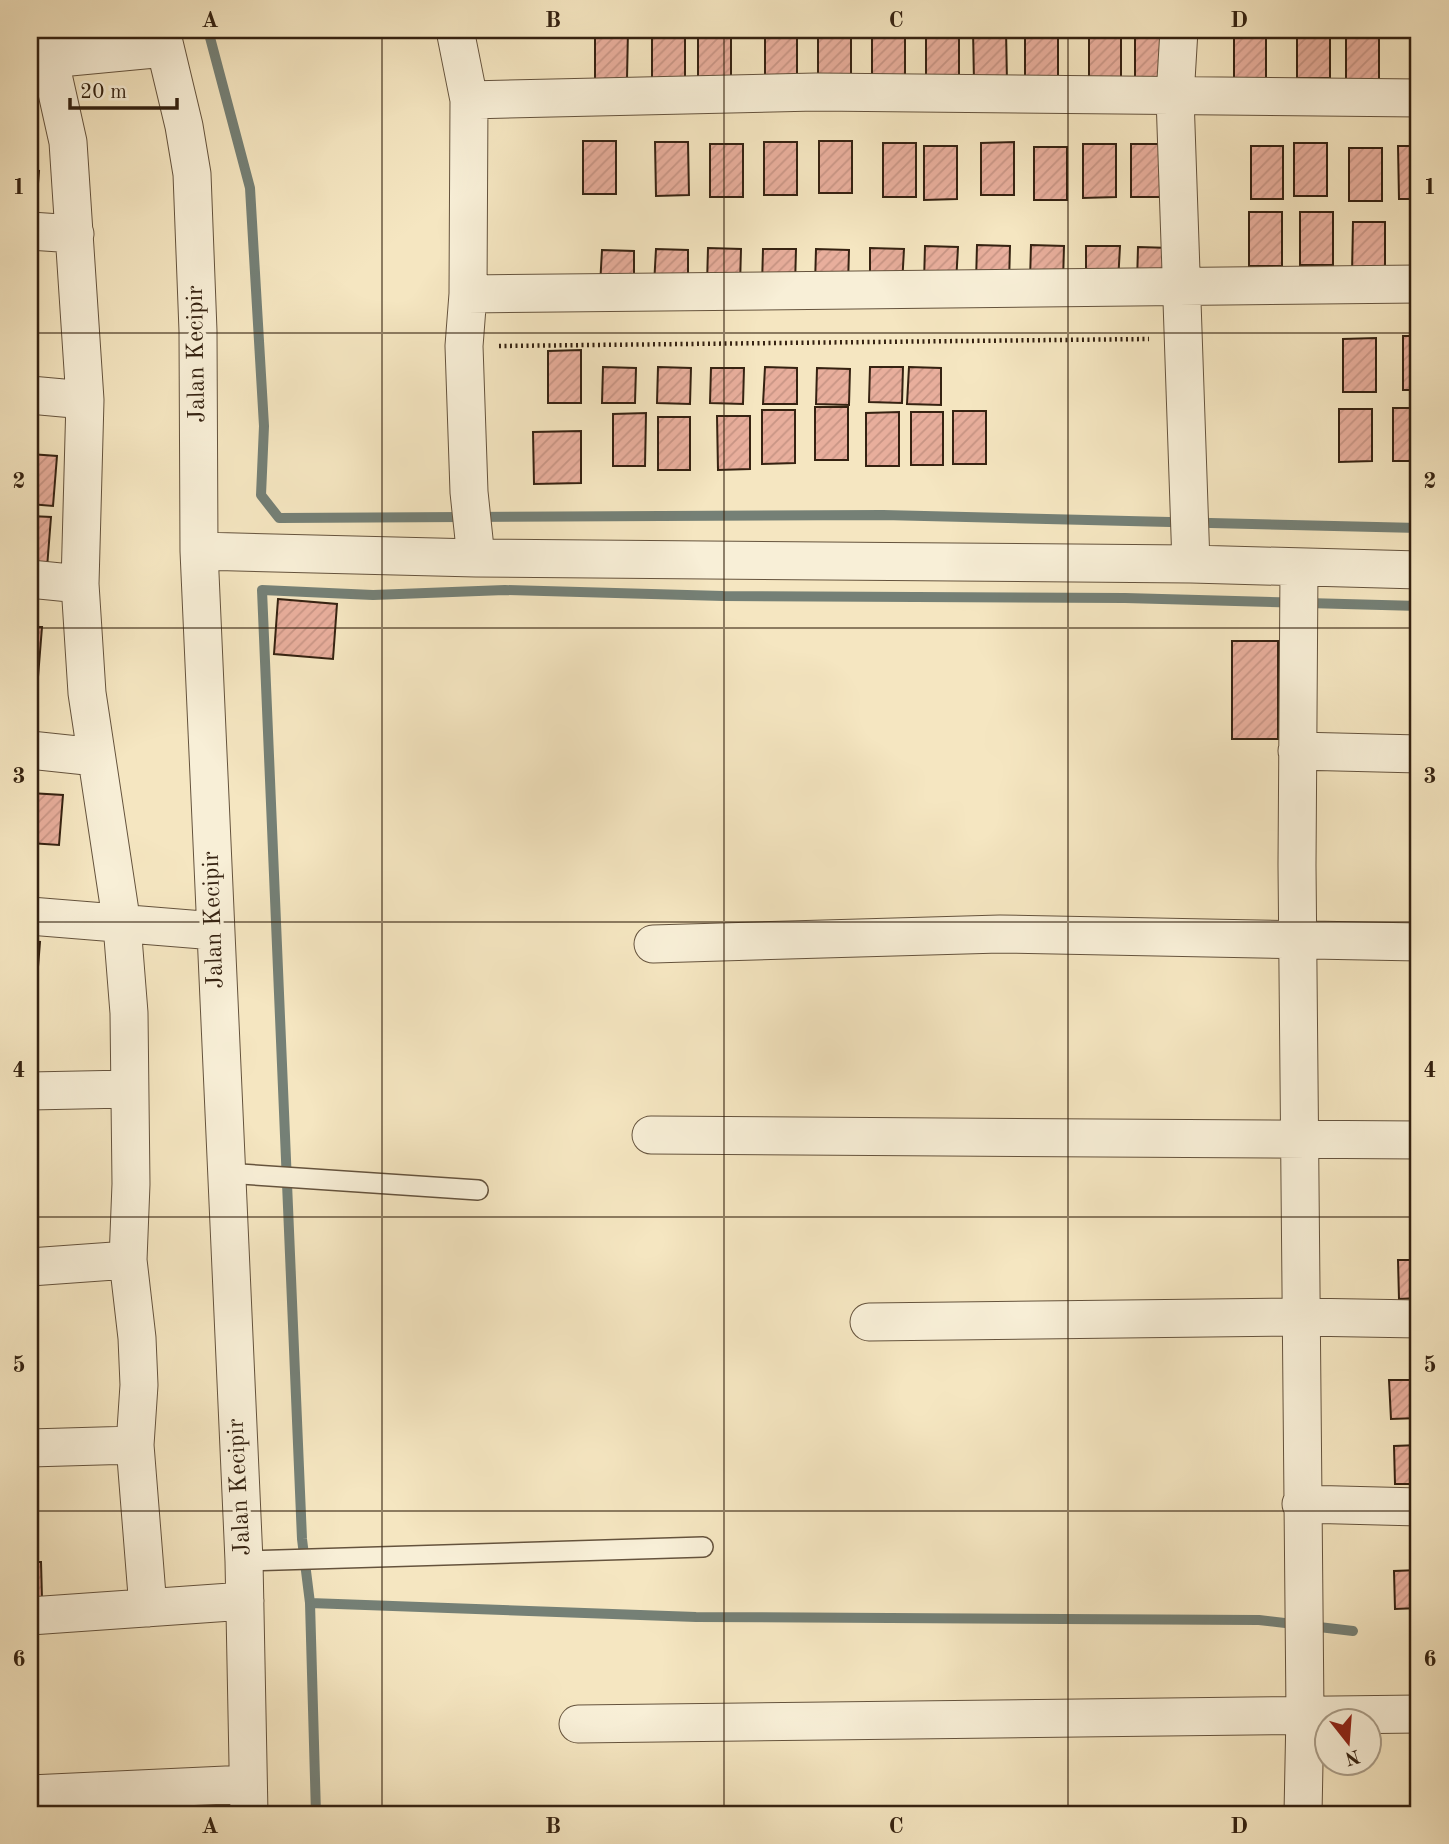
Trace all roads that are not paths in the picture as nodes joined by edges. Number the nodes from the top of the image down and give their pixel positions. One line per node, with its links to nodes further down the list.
1 (455, 30): 7 (street)
2 (1179, 30): 5 (street)
3 (163, 39): 4 (street); 17 (street, Jalan Kecipir)
4 (41, 49): 9 (street)
5 (1175, 97): 6 (street); 7 (street); 11 (street)
6 (1419, 98)
7 (469, 100): 12 (street)
8 (30, 231): 9 (street)
9 (75, 234): 14 (street)
10 (1419, 284): 11 (street)
11 (1181, 285): 12 (street); 16 (street)
12 (468, 294): 15 (street)
13 (30, 396): 14 (street)
14 (85, 400): 20 (street)
15 (475, 546): 16 (street); 17 (street)
16 (1190, 549): 21 (street)
17 (199, 551): 28 (street, Jalan Kecipir)
18 (1419, 570): 21 (street)
19 (30, 579): 20 (street)
20 (79, 584): 25 (street)
21 (1298, 596): 23 (street)
22 (30, 750): 25 (street)
23 (1297, 751): 24 (street); 29 (street)
24 (1419, 754)
25 (96, 757): 27 (street)
26 (30, 916): 27 (street)
27 (122, 925): 28 (street); 32 (street)
28 (215, 930): 37 (street, Jalan Kecipir)
29 (1299, 940): 30 (street); 31 (street); 35 (street)
30 (1419, 942)
31 (653, 944)
32 (129, 1089): 33 (street); 39 (street)
33 (30, 1091)
34 (651, 1135): 35 (street)
35 (1299, 1138): 36 (street); 41 (street)
36 (1419, 1140)
37 (225, 1173): 38 (lane); 49 (street, Jalan Kecipir)
38 (478, 1190)
39 (128, 1261): 40 (street); 44 (street)
40 (30, 1267)
41 (1301, 1317): 42 (street); 43 (street); 46 (street)
42 (1419, 1319)
43 (869, 1322)
44 (135, 1446): 45 (street); 51 (street)
45 (30, 1448)
46 (1301, 1504): 47 (street); 53 (street)
47 (1419, 1507)
48 (703, 1547): 49 (lane)
49 (244, 1561): 50 (street, Jalan Kecipir)
50 (245, 1601): 51 (street); 57 (street, Jalan Kecipir)
51 (148, 1608): 52 (street)
52 (30, 1616)
53 (1305, 1713): 54 (street); 55 (street); 58 (street)
54 (1419, 1714)
55 (578, 1724)
56 (30, 1794): 57 (street)
57 (249, 1799)
58 (1303, 1814)

